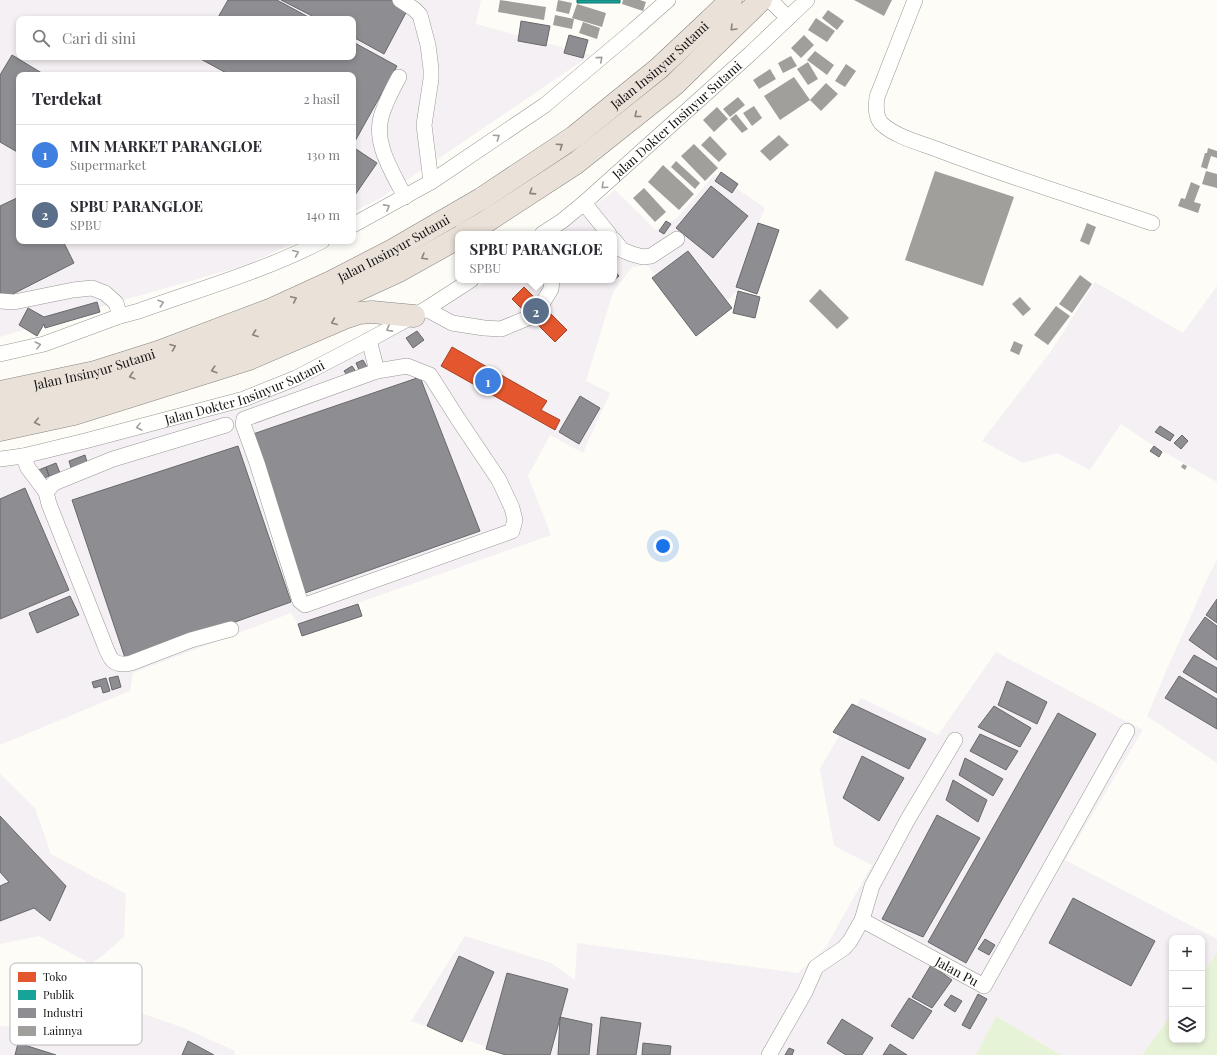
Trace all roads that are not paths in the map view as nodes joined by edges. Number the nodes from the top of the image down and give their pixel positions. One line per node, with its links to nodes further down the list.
1 (400, 0): 10 (street)
2 (668, 0): 10 (street, one-way to 2)
3 (730, 0): 32 (highway, Jalan Insinyur Sutami, one-way to 3)
4 (761, 0): 15 (highway, Jalan Insinyur Sutami, one-way to 15)
5 (770, 0): 8 (street)
6 (807, 0): 8 (street, Jalan Dokter Insinyur Sutami)
7 (914, 0): 13 (street)
8 (788, 18): 12 (street, Jalan Dokter Insinyur Sutami, one-way to 12)
9 (398, 77): 11 (street)
10 (431, 182): 11 (street)
11 (405, 197): 14 (street, one-way to 11)
12 (584, 203): 16 (street, Jalan Dokter Insinyur Sutami); 17 (street)
13 (1152, 222)
14 (356, 223)
15 (469, 231)
16 (549, 231)
17 (607, 231)
18 (677, 239): 21 (street)
19 (455, 240): 33 (highway, Jalan Insinyur Sutami, one-way to 33)
20 (316, 244): 27 (street, one-way to 20)
21 (617, 244)
22 (466, 283): 26 (street, Jalan Dokter Insinyur Sutami)
23 (552, 283): 25 (street)
24 (0, 301): 27 (street)
25 (542, 304)
26 (420, 312): 28 (street); 29 (street, Jalan Dokter Insinyur Sutami, one-way to 29); 35 (highway, one-way to 35)
27 (120, 316): 30 (street, one-way to 27)
28 (530, 317)
29 (369, 340): 31 (street); 36 (street, Jalan Dokter Insinyur Sutami, one-way to 36)
30 (0, 354)
31 (376, 370): 31 (street)
32 (0, 392)
33 (0, 414)
34 (226, 425): 38 (street)
35 (0, 430)
36 (22, 456): 37 (street, Jalan Dokter Insinyur Sutami); 38 (street)
37 (0, 459)
38 (46, 492): 39 (street)
39 (231, 629)
40 (1127, 731): 42 (street, Jalan Pu)
41 (955, 740): 42 (street)
42 (862, 920): 43 (street)
43 (769, 1055)

